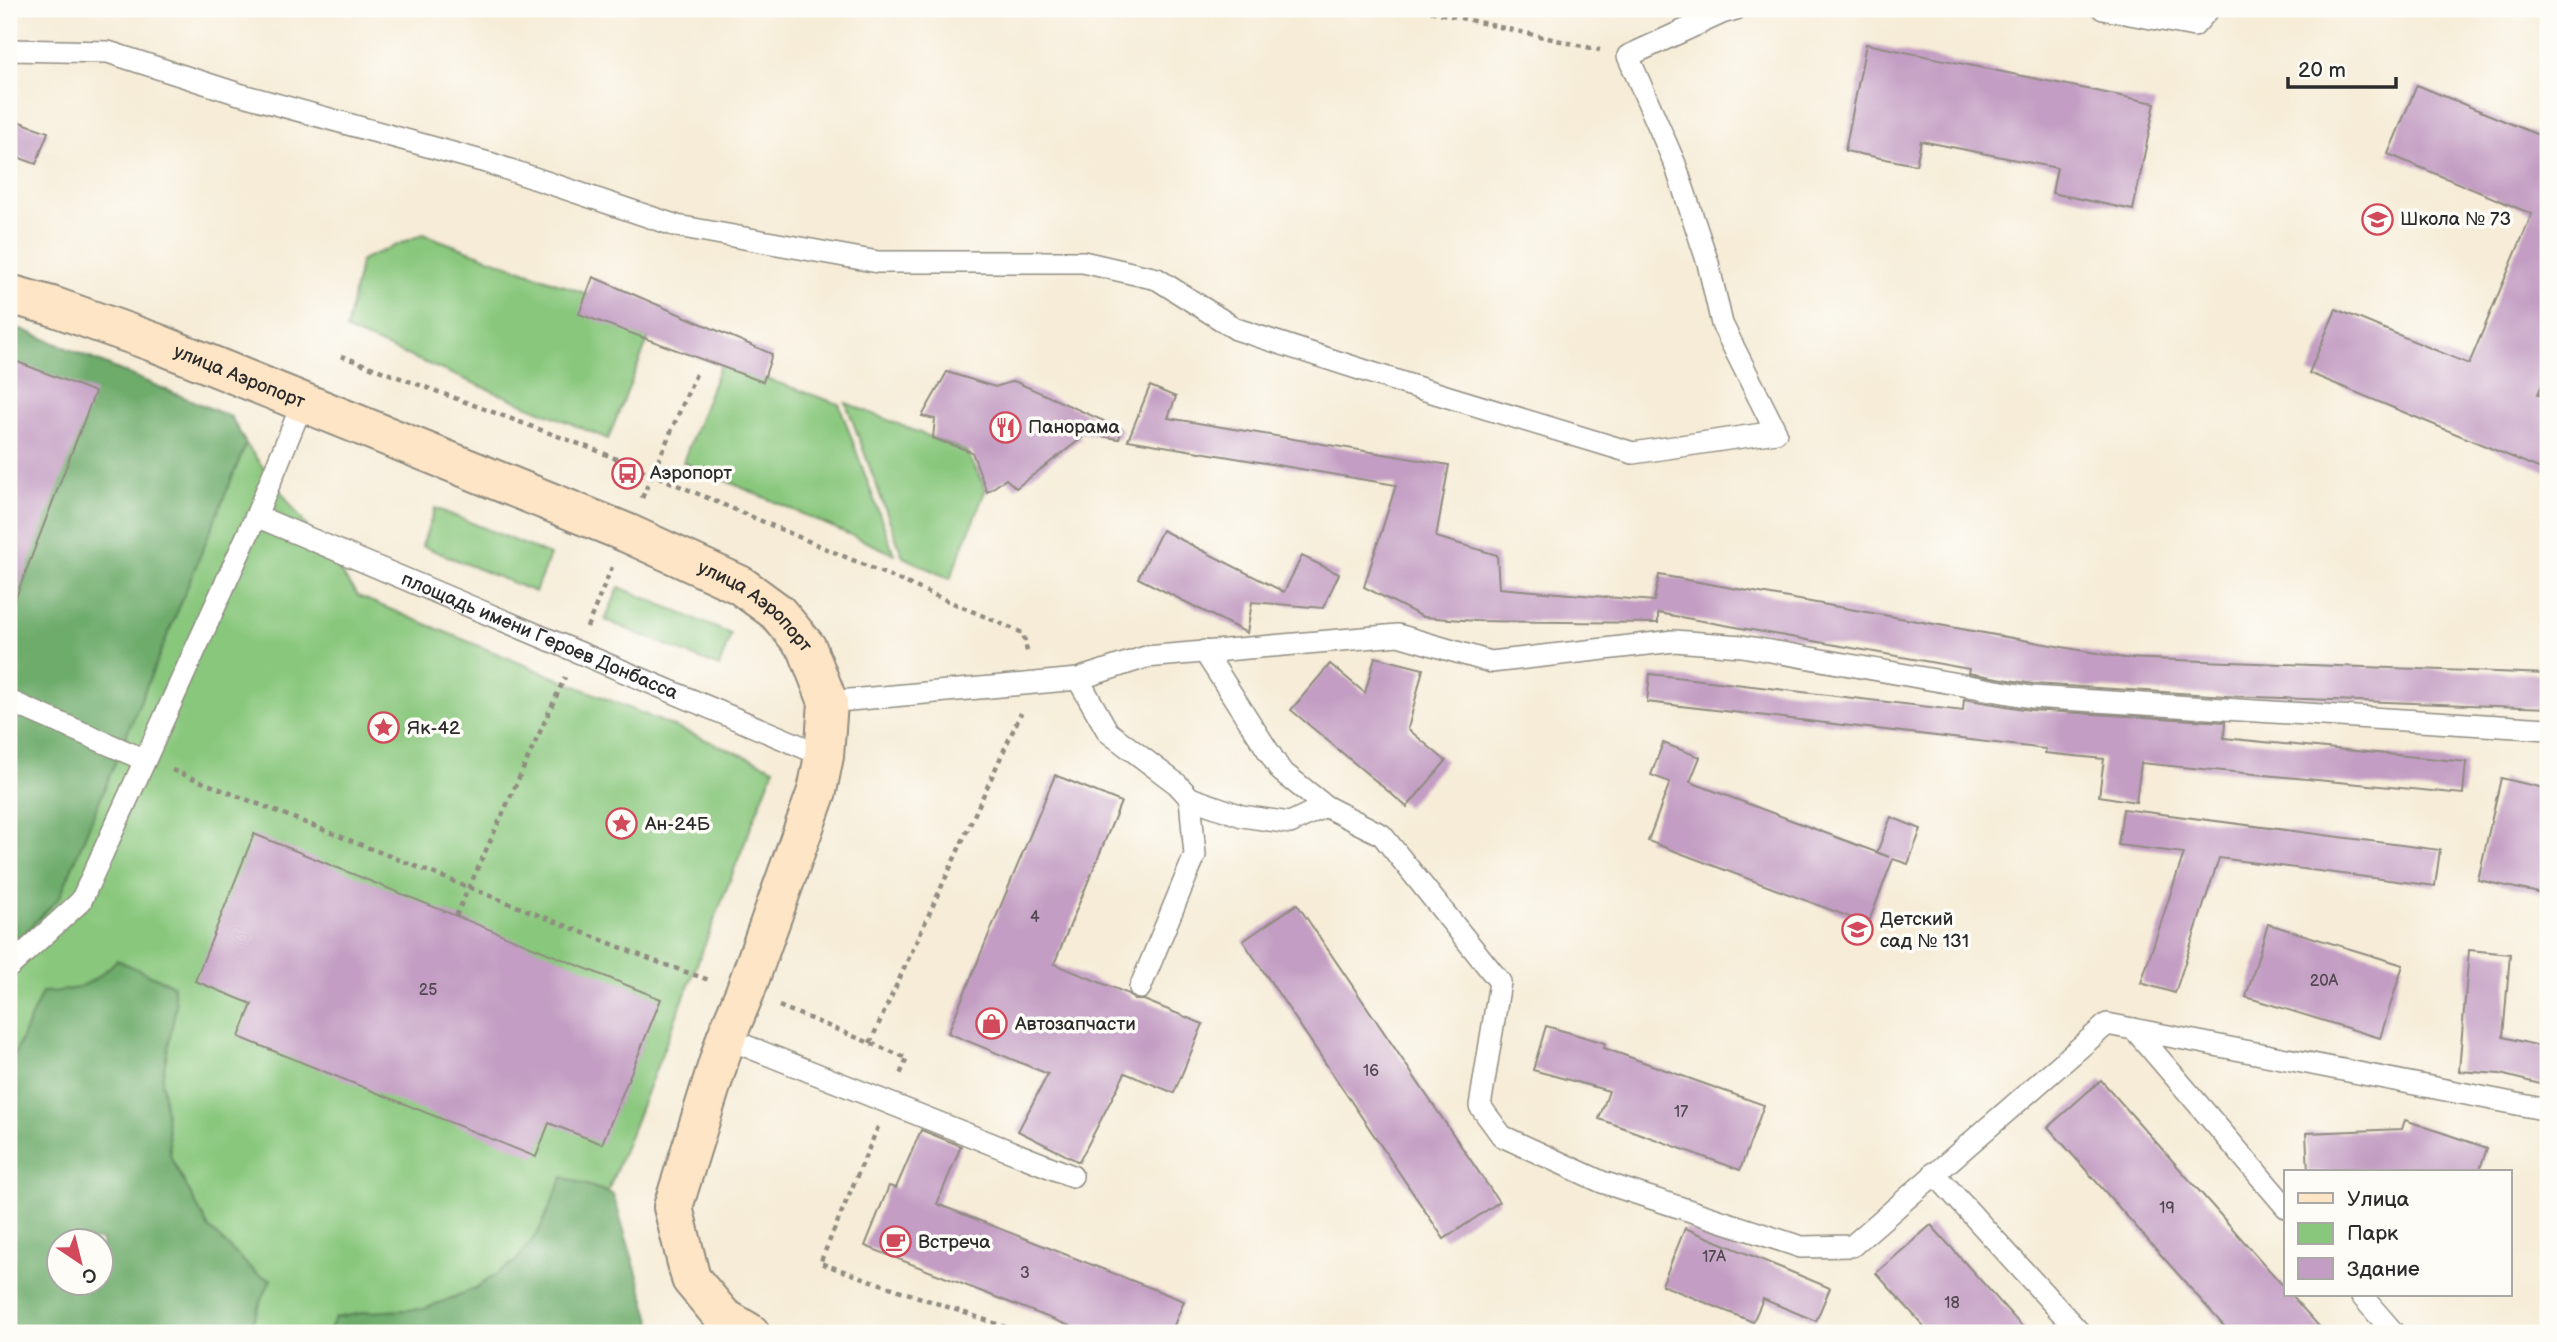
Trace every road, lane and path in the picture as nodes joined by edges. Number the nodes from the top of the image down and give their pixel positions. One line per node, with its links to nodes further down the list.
1 (1421, 9): 6 (path)
2 (1736, 9): 6 (lane)
3 (2103, 9): 4 (lane)
4 (2209, 9)
5 (9, 50): 6 (lane)
6 (1628, 56)
7 (9, 294): 9 (main road, улица Аэропорт)
8 (341, 356): 13 (path)
9 (303, 402): 10 (lane); 15 (main road, улица Аэропорт)
10 (256, 516): 17 (lane, площадь имени Героев Донбасса); 18 (lane)
11 (1204, 651): 12 (lane); 16 (lane); 20 (lane)
12 (1078, 679): 13 (lane); 19 (lane)
13 (1035, 684): 15 (lane); 26 (path)
14 (9, 701): 18 (lane)
15 (828, 702): 17 (main road, улица Аэропорт)
16 (2548, 729)
17 (824, 756): 23 (main road, улица Аэропорт)
18 (145, 760): 21 (lane); 23 (path)
19 (1190, 798): 20 (lane); 22 (lane)
20 (1325, 806): 29 (lane)
21 (9, 967)
22 (1140, 988)
23 (745, 992): 25 (main road, улица Аэропорт); 26 (path)
24 (2134, 1029): 28 (lane); 29 (lane); 31 (lane)
25 (726, 1038): 27 (lane); 33 (main road, улица Аэропорт)
26 (870, 1043): 27 (path)
27 (888, 1103): 30 (lane); 34 (path)
28 (2548, 1110)
29 (1934, 1173): 35 (lane)
30 (1072, 1176)
31 (2284, 1205)
32 (2362, 1296): 36 (lane)
33 (750, 1333)
34 (1023, 1333)
35 (2080, 1333)
36 (2394, 1333)

